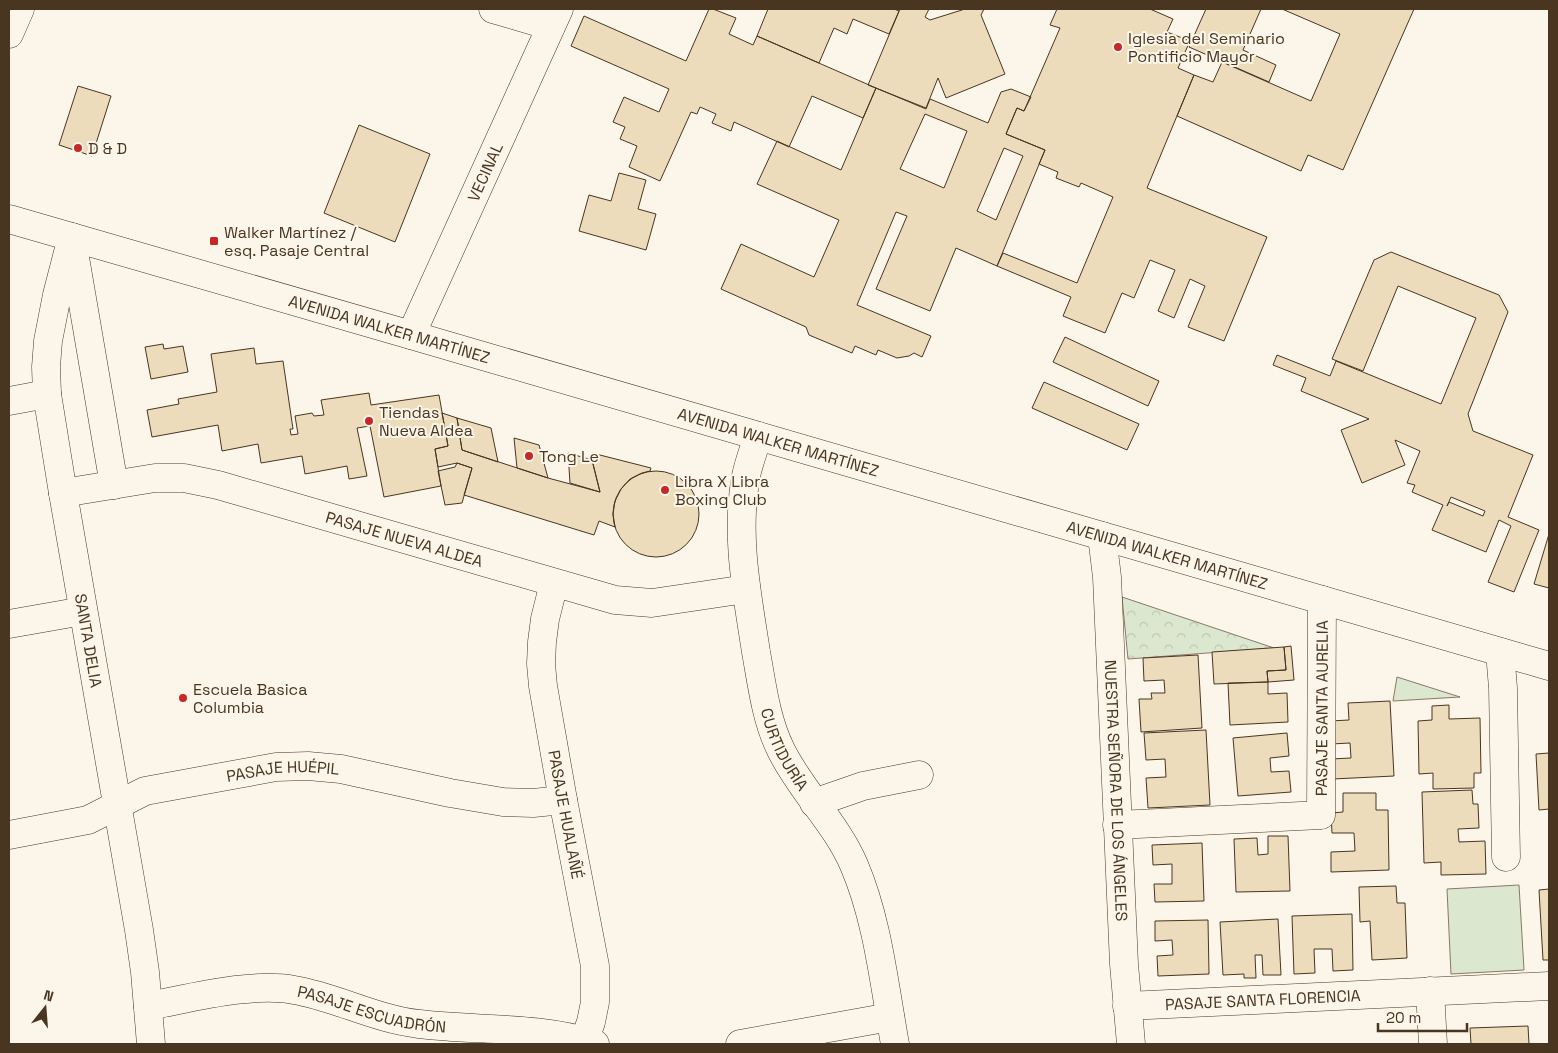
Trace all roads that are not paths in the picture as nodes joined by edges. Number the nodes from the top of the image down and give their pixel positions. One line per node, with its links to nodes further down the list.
1 (20, 9): 4 (street)
2 (493, 9): 3 (street)
3 (555, 17): 7 (street, VECINAL)
4 (9, 34)
5 (9, 219): 6 (street, AVENIDA WALKER MARTÍNEZ)
6 (72, 238): 7 (street, AVENIDA WALKER MARTÍNEZ); 8 (street, SANTA DELIA); 11 (street)
7 (411, 334): 10 (street, AVENIDA WALKER MARTÍNEZ)
8 (47, 394): 9 (street); 12 (street, SANTA DELIA)
9 (9, 401)
10 (758, 436): 13 (street, AVENIDA WALKER MARTÍNEZ); 15 (street, CURTIDURÍA)
11 (114, 485): 12 (street, PASAJE NUEVA ALDEA); 14 (street, PASAJE NUEVA ALDEA)
12 (63, 493): 17 (street, SANTA DELIA)
13 (1102, 536): 16 (street, AVENIDA WALKER MARTÍNEZ); 25 (street, NUESTRA SEÑORA DE LOS ÁNGELES)
14 (554, 583): 15 (street, PASAJE NUEVA ALDEA); 22 (street, PASAJE HUALAÑÉ)
15 (746, 589): 23 (street, CURTIDURÍA)
16 (1322, 600): 19 (street, AVENIDA WALKER MARTÍNEZ); 25 (street, PASAJE SANTA AURELIA)
17 (83, 611): 18 (street); 24 (street, SANTA DELIA)
18 (9, 624)
19 (1500, 652): 20 (street, AVENIDA WALKER MARTÍNEZ); 27 (street)
20 (1549, 666)
21 (919, 775): 23 (street)
22 (563, 800): 24 (street, PASAJE HUÉPIL); 33 (street, PASAJE HUALAÑÉ)
23 (814, 802): 32 (street, CURTIDURÍA)
24 (117, 805): 26 (street, PASAJE HUÉPIL); 30 (street, SANTA DELIA)
25 (1117, 825): 31 (street, NUESTRA SEÑORA DE LOS ÁNGELES)
26 (9, 835)
27 (1506, 857)
28 (1549, 986): 29 (street, PASAJE SANTA FLORENCIA)
29 (1430, 991): 31 (street, PASAJE SANTA FLORENCIA); 38 (street)
30 (148, 1006): 33 (street, PASAJE ESCUADRÓN); 34 (street, SANTA DELIA)
31 (1127, 1006): 37 (street, NUESTRA SEÑORA DE LOS ÁNGELES)
32 (890, 1017): 35 (street); 36 (street, CURTIDURÍA)
33 (588, 1043)
34 (151, 1044)
35 (740, 1044)
36 (895, 1044)
37 (1132, 1044)
38 (1433, 1044)

